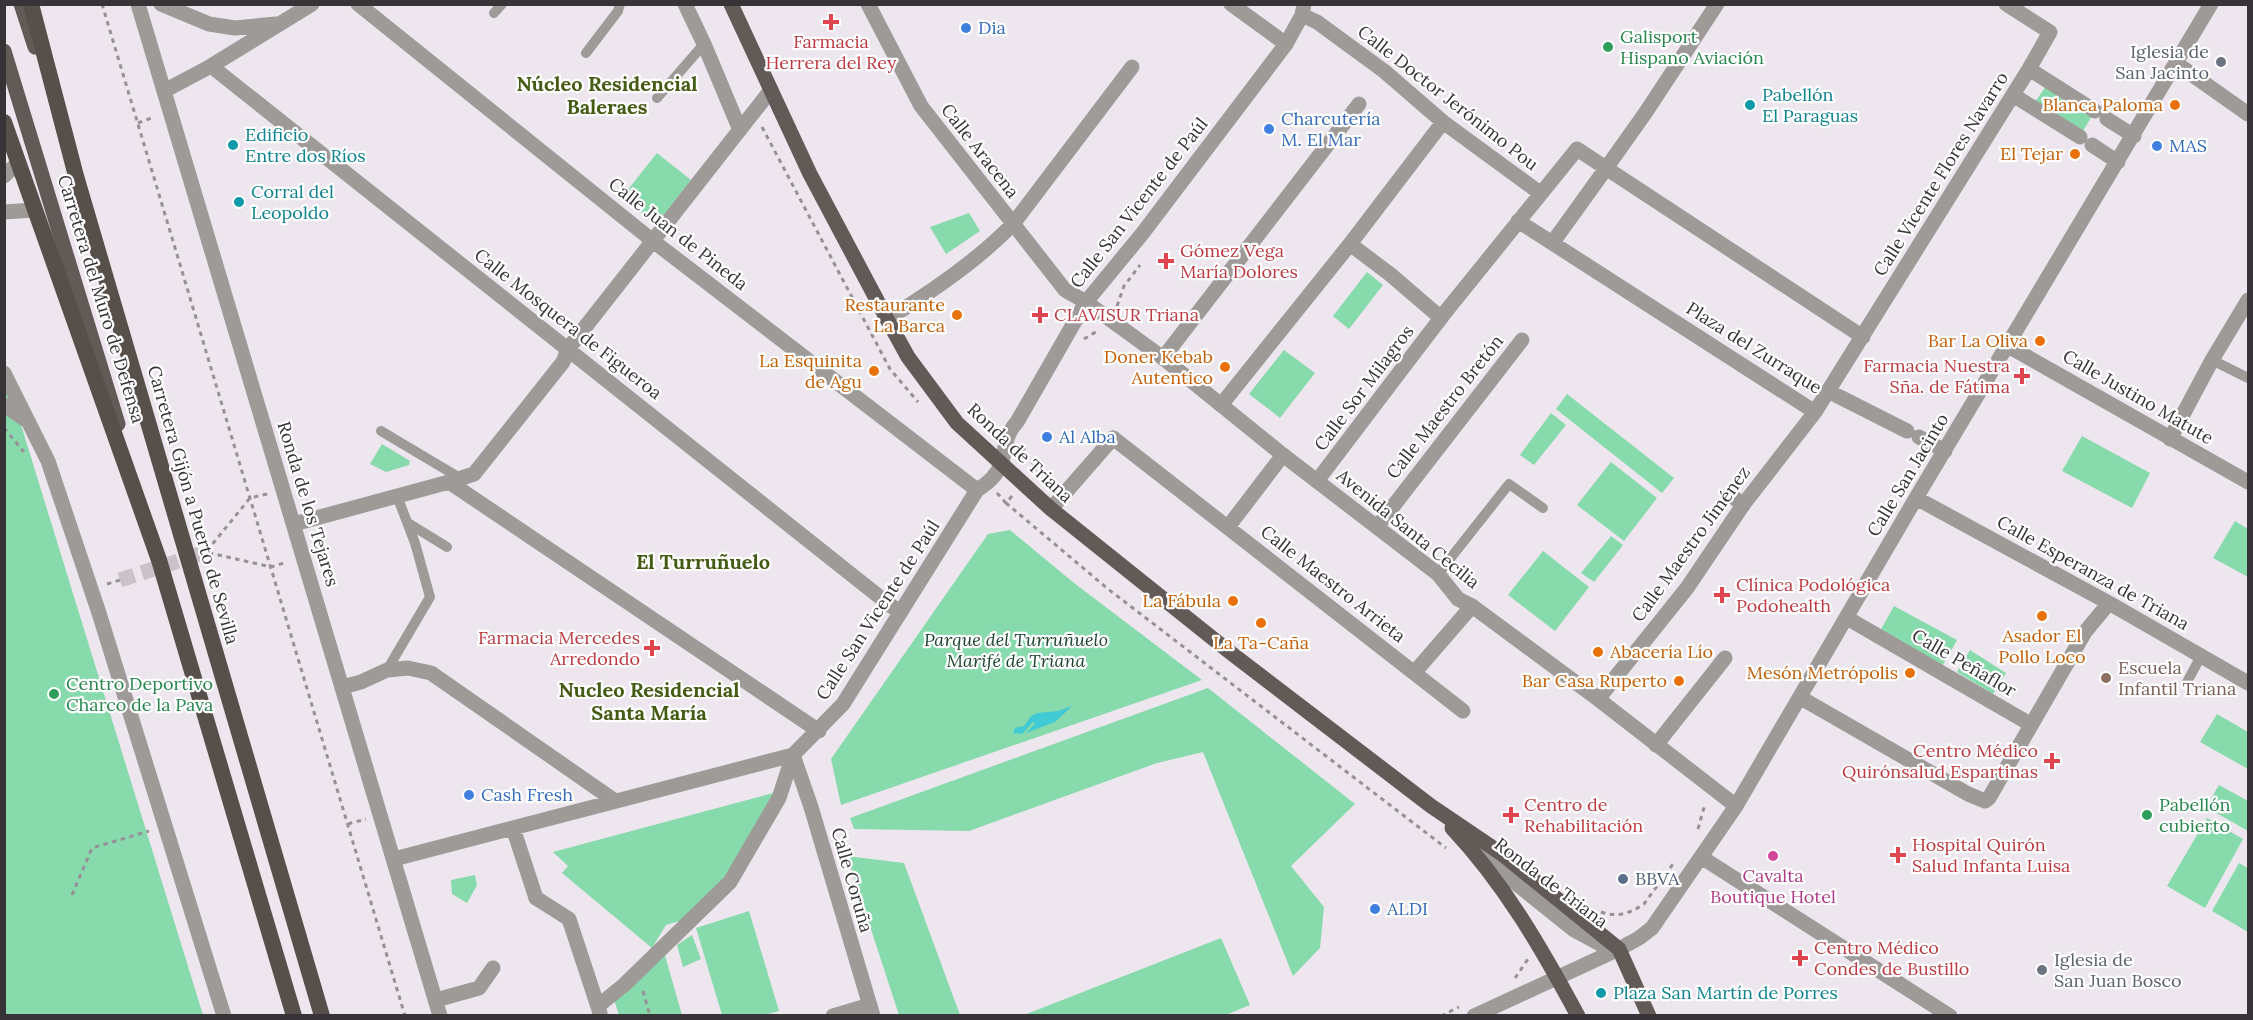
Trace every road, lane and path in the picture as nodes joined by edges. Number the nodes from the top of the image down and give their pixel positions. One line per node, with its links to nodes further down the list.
1 (21, 4): 40 (main road, Carretera del Muro de Defensa)
2 (31, 4): 40 (highway, Carretera Gijón a Puerto de Sevilla)
3 (102, 4): 78 (path)
4 (138, 4): 27 (street, Ronda de los Tejares)
5 (161, 4): 17 (street)
6 (312, 4): 17 (street)
7 (358, 4): 46 (street, Calle Juan de Pineda)
8 (620, 4): 21 (lane)
9 (685, 4): 18 (street)
10 (731, 4): 26 (main road, Ronda de Triana)
11 (867, 4): 45 (street, Calle Aracena)
12 (1231, 4): 19 (street)
13 (1717, 4): 38 (street)
14 (2006, 4): 25 (street, Calle Vicente Flores Navarro)
15 (2211, 4): 22 (street, Calle San Jacinto)
16 (1303, 10): 19 (street, Calle San Vicente de Paúl); 33 (street, Calle Doctor Jerónimo Pou)
17 (282, 23): 23 (street)
18 (705, 44): 29 (lane); 34 (street)
19 (1286, 44): 50 (street, Calle San Vicente de Paúl)
20 (4, 51): 88 (main road, Carretera del Muro de Defensa)
21 (586, 53)
22 (2177, 64): 31 (street); 35 (street, Calle San Jacinto)
23 (212, 66): 27 (street); 56 (street, Calle Mosquera de Figueroa)
24 (1132, 68): 45 (street)
25 (2029, 69): 28 (street, Calle Vicente Flores Navarro); 35 (street)
26 (771, 90): 34 (street); 52 (main road, Ronda de Triana)
27 (164, 91): 74 (street, Ronda de los Tejares)
28 (2013, 95): 36 (street); 53 (street, Calle Vicente Flores Navarro)
29 (657, 98)
30 (1359, 104): 57 (street)
31 (2248, 114)
32 (4, 122): 37 (highway)
33 (1443, 122): 41 (street, Calle Doctor Jerónimo Pou); 48 (street)
34 (740, 130): 46 (street)
35 (2134, 136): 36 (street, Calle San Jacinto)
36 (2118, 162): 55 (street, Calle San Jacinto)
37 (18, 163): 39 (street); 42 (highway)
38 (1607, 167): 41 (street); 47 (street); 53 (street)
39 (4, 176)
40 (76, 176): 134 (highway, Carretera Gijón a Puerto de Sevilla)
41 (1540, 193): 44 (street, Calle Sor Milagros)
42 (34, 210): 43 (street); 88 (highway)
43 (4, 212)
44 (1518, 221): 47 (street, Plaza del Zurraque); 51 (street, Calle Sor Milagros)
45 (1013, 224): 50 (street, Calle Aracena); 52 (street)
46 (653, 241): 56 (street); 75 (street, Calle Juan de Pineda)
47 (1553, 242): 64 (street, Plaza del Zurraque)
48 (1350, 244): 51 (street); 63 (street)
49 (2248, 300): 58 (street)
50 (1086, 302): 57 (street, Avenida Santa Cecilia); 70 (street, Calle San Vicente de Paúl)
51 (1444, 314): 72 (street, Calle Sor Milagros)
52 (887, 319): 70 (main road, Ronda de Triana)
53 (1863, 337): 61 (street, Plaza del Zurraque)
54 (1522, 340): 85 (street, Calle Maestro Bretón)
55 (2008, 345): 67 (street, Calle Justino Matute); 68 (street, Calle San Jacinto)
56 (568, 349): 71 (street); 93 (street, Calle Mosquera de Figueroa)
57 (1163, 358): 63 (street, Avenida Santa Cecilia)
58 (2212, 360): 60 (lane); 67 (street)
59 (4, 373): 65 (street)
60 (2248, 378)
61 (1828, 391): 64 (street, Plaza del Zurraque); 68 (street)
62 (4, 405): 65 (street)
63 (1221, 405): 69 (street, Avenida Santa Cecilia)
64 (1815, 412): 103 (street, Calle Maestro Jiménez)
65 (29, 423): 113 (street)
66 (381, 431): 71 (lane)
67 (2170, 439): 73 (street, Calle Justino Matute)
68 (1945, 450): 79 (street, Calle San Jacinto)
69 (1283, 455): 72 (street, Avenida Santa Cecilia); 84 (street)
70 (1001, 464): 75 (street, Calle San Vicente de Paúl); 81 (main road, Ronda de Triana)
71 (455, 480): 77 (street); 106 (street)
72 (1317, 481): 85 (street, Avenida Santa Cecilia)
73 (2248, 482)
74 (283, 489): 78 (path); 83 (street, Ronda de los Tejares)
75 (977, 490): 93 (street, Calle San Vicente de Paúl)
76 (998, 494): 117 (path)
77 (397, 496): 82 (lane); 83 (street)
78 (250, 498): 89 (path); 89 (path)
79 (1916, 498): 91 (street, Calle Esperanza de Triana); 94 (street, Calle San Jacinto)
80 (1543, 508): 90 (lane)
81 (1051, 509): 84 (street, Calle Maestro Arrieta); 111 (main road, Ronda de Triana)
82 (408, 523): 86 (lane); 97 (lane)
83 (294, 524): 87 (street, Ronda de los Tejares)
84 (1228, 526): 98 (street, Calle Maestro Arrieta)
85 (1377, 527): 90 (street, Avenida Santa Cecilia)
86 (447, 547)
87 (303, 557): 89 (path); 101 (street, Ronda de los Tejares)
88 (159, 560): 133 (highway)
89 (271, 567): 135 (path)
90 (1438, 574): 92 (street, Avenida Santa Cecilia)
91 (2109, 603): 95 (street, Calle Esperanza de Triana); 105 (street)
92 (1472, 606): 98 (street); 103 (street, Avenida Santa Cecilia)
93 (901, 612): 106 (street, Calle San Vicente de Paúl)
94 (1847, 618): 102 (street, Calle San Jacinto); 105 (street, Calle Peñaflor)
95 (2201, 656): 99 (lane); 100 (street, Calle Esperanza de Triana)
96 (1725, 658): 107 (street)
97 (387, 670): 101 (street); 110 (street)
98 (1414, 672): 104 (street, Calle Maestro Arrieta)
99 (2187, 682)
100 (2248, 683)
101 (342, 687): 119 (street, Ronda de los Tejares)
102 (1801, 698): 105 (street); 112 (street, Calle San Jacinto)
103 (1598, 699): 107 (street, Avenida Santa Cecilia)
104 (1463, 711)
105 (2030, 724)
106 (819, 731): 108 (street, Calle San Vicente de Paúl)
107 (1656, 745): 112 (street, Avenida Santa Cecilia)
108 (793, 755): 110 (street); 130 (street, Calle Coruña); 131 (street)
109 (1706, 798): 115 (path)
110 (615, 801): 114 (street)
111 (1431, 806): 116 (main road, Ronda de Triana); 123 (main road, Ronda de Triana)
112 (1736, 806): 118 (street, Calle San Jacinto)
113 (166, 827): 121 (path); 132 (street)
114 (513, 828): 119 (street); 131 (street)
115 (1694, 836)
116 (1466, 843): 123 (street, Ronda de Triana); 126 (main road, Ronda de Triana)
117 (1453, 853)
118 (1701, 857): 123 (street, Calle San Jacinto); 142 (street)
119 (394, 859): 129 (street, Ronda de los Tejares)
120 (1677, 860): 122 (path)
121 (72, 895)
122 (1599, 911)
123 (1616, 950): 126 (street, Calle San Jacinto); 141 (main road)
124 (1528, 960): 127 (path)
125 (493, 968): 129 (street)
126 (1558, 978): 139 (street, Calle San Jacinto); 140 (main road)
127 (1508, 984)
128 (642, 990): 137 (path)
129 (436, 1000): 136 (street, Ronda de los Tejares)
130 (872, 1010): 138 (street)
131 (600, 1011)
132 (224, 1016)
133 (294, 1016)
134 (322, 1016)
135 (405, 1016)
136 (440, 1016)
137 (650, 1016)
138 (833, 1016)
139 (1474, 1016)
140 (1578, 1016)
141 (1649, 1016)
142 (1950, 1016)

